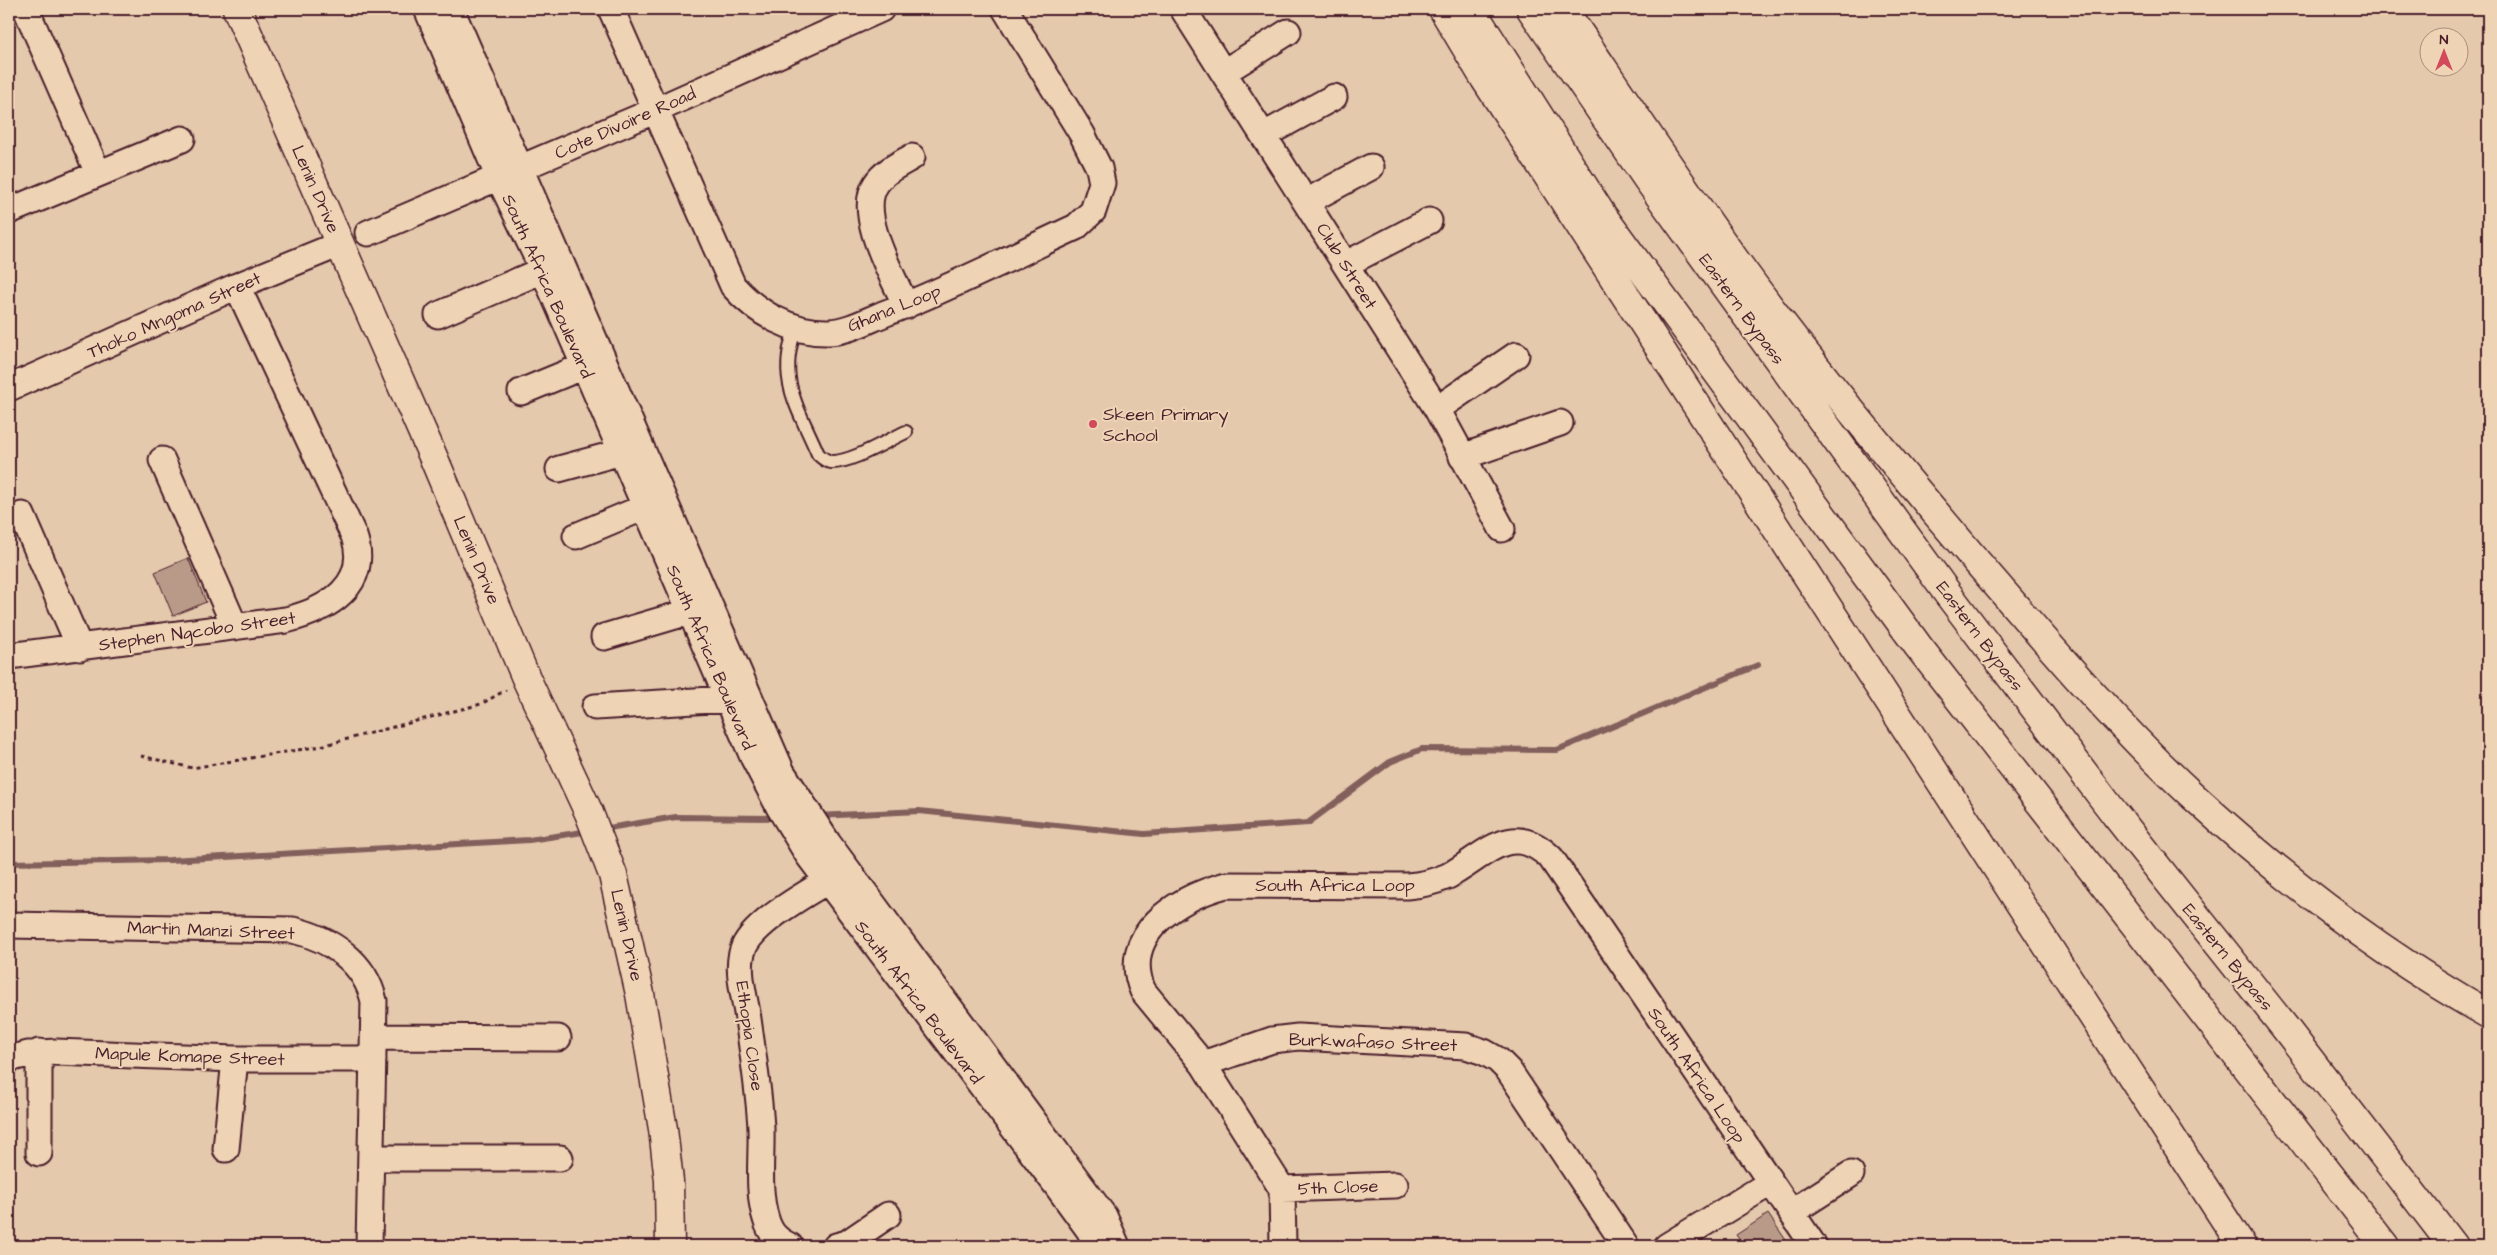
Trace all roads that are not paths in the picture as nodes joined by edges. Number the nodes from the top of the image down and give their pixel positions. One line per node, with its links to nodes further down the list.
1 (26, 9): 21 (street)
2 (237, 9): 27 (main road, Lenin Drive)
3 (427, 9): 22 (street, South Africa Boulevard)
4 (451, 9): 22 (street, South Africa Boulevard)
5 (610, 9): 16 (street, Ghana Loop)
6 (881, 9): 16 (street, Cote Divoire Road)
7 (1005, 9): 31 (street, Ghana Loop)
8 (1183, 9): 14 (street, Club Street)
9 (1443, 9): 87 (main road)
10 (1472, 9): 88 (main road)
11 (1532, 9): 89 (main road, Eastern Bypass)
12 (1563, 9): 58 (main road)
13 (1288, 32): 14 (street)
14 (1224, 72): 17 (street, Club Street)
15 (1334, 97): 17 (street)
16 (654, 111): 22 (street, Cote Divoire Road); 33 (street, Ghana Loop)
17 (1264, 135): 23 (street, Club Street)
18 (182, 139): 21 (street)
19 (912, 157): 31 (street)
20 (1372, 167): 23 (street)
21 (98, 173): 24 (street)
22 (510, 173): 26 (street, Cote Divoire Road); 29 (street, South Africa Boulevard); 56 (street, South Africa Boulevard)
23 (1306, 202): 28 (street, Club Street)
24 (9, 211)
25 (1429, 221): 28 (street)
26 (368, 233)
27 (340, 244): 30 (street, Thoko Mngoma Street); 65 (main road, Lenin Drive)
28 (1346, 264): 38 (street, Club Street)
29 (543, 270): 32 (street); 35 (street, South Africa Boulevard)
30 (237, 286): 36 (street, Thoko Mngoma Street); 50 (street, Stephen Ngcobo Street)
31 (906, 306): 33 (street, Ghana Loop)
32 (438, 315)
33 (796, 328): 40 (lane)
34 (1516, 355): 38 (street)
35 (584, 366): 37 (street); 41 (street, South Africa Boulevard)
36 (11, 381)
37 (521, 392)
38 (1437, 408): 42 (street, Club Street)
39 (1560, 423): 42 (street)
40 (906, 432)
41 (622, 452): 44 (street); 45 (street, South Africa Boulevard)
42 (1462, 457): 47 (street, Club Street)
43 (162, 460): 50 (street)
44 (559, 469)
45 (645, 507): 48 (street); 49 (street, South Africa Boulevard)
46 (22, 515): 52 (street)
47 (1502, 530)
48 (576, 536)
49 (692, 611): 51 (street); 54 (street, South Africa Boulevard)
50 (235, 626): 52 (street, Stephen Ngcobo Street)
51 (604, 637)
52 (80, 648): 53 (street, Stephen Ngcobo Street)
53 (9, 656)
54 (728, 699): 55 (street); 56 (street, South Africa Boulevard)
55 (595, 707)
56 (840, 871): 79 (street, Ethopia Close); 81 (street, South Africa Boulevard); 82 (street, South Africa Boulevard)
57 (9, 926): 60 (street, Martin Manzi Street)
58 (2488, 1014)
59 (558, 1038): 60 (street, Mapule Komape Street)
60 (374, 1048): 63 (street, Mapule Komape Street); 68 (street, Martin Manzi Street)
61 (39, 1052): 62 (street, Mapule Komape Street); 63 (street, Mapule Komape Street); 67 (street)
62 (9, 1059)
63 (235, 1059): 66 (street)
64 (1203, 1064): 71 (street, South Africa Loop); 73 (street, South Africa Loop); 84 (street, Burkwafaso Street)
65 (663, 1128): 77 (main road); 78 (main road)
66 (226, 1149)
67 (40, 1153)
68 (372, 1158): 69 (street); 76 (street, Martin Manzi Street)
69 (560, 1158)
70 (1851, 1174): 74 (street)
71 (1770, 1183): 74 (street, South Africa Loop); 85 (street)
72 (1395, 1185): 73 (street, 5th Close)
73 (1282, 1189): 83 (street)
74 (1792, 1212): 86 (street, South Africa Loop)
75 (888, 1215): 80 (street)
76 (370, 1246)
77 (651, 1246)
78 (670, 1246)
79 (790, 1246)
80 (836, 1246)
81 (1097, 1246)
82 (1117, 1246)
83 (1283, 1246)
84 (1626, 1246)
85 (1667, 1246)
86 (1814, 1246)
87 (2242, 1246)
88 (2385, 1246)
89 (2453, 1246)

